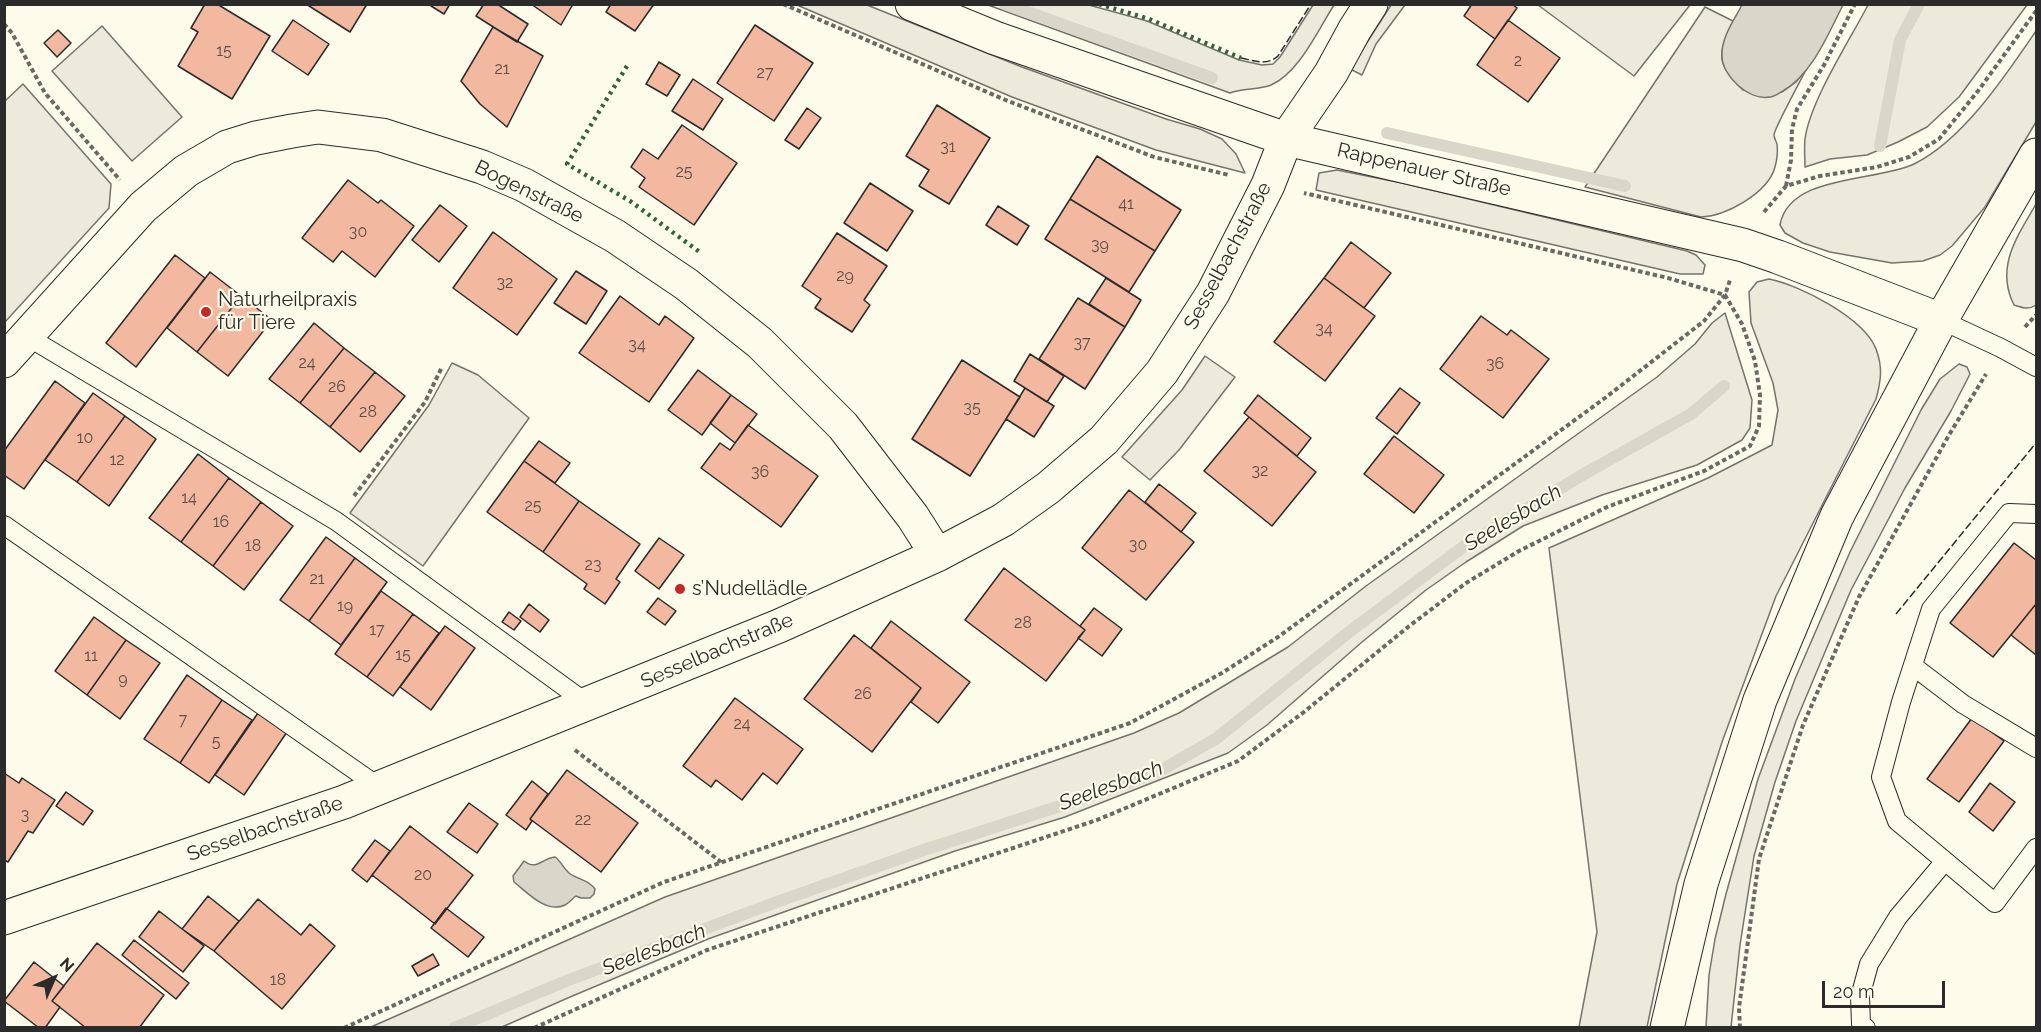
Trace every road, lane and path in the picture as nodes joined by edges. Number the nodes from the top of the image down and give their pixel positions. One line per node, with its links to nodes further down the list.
1 (912, 4): 6 (street, Rappenauer Straße)
2 (1371, 4): 6 (street, Sesselbachstraße)
3 (1855, 4): 8 (path)
4 (2037, 11): 8 (path)
5 (4, 24): 9 (path)
6 (1287, 138): 10 (street, Rappenauer Straße); 20 (street, Sesselbachstraße)
7 (2037, 156): 11 (street)
8 (1786, 186): 10 (path)
9 (143, 207): 12 (street, Bogenstraße); 20 (street, Bogenstraße)
10 (1743, 245): 11 (street, Rappenauer Straße)
11 (1941, 320): 13 (lane); 32 (street)
12 (28, 337): 14 (street, Bogenstraße); 18 (lane)
13 (2001, 348): 16 (lane); 33 (path)
14 (4, 361)
15 (442, 367): 18 (path)
16 (2037, 367)
17 (2037, 514): 21 (lane)
18 (336, 521): 22 (lane)
19 (4, 525): 25 (lane)
20 (937, 555): 22 (street, Sesselbachstraße)
21 (1913, 666): 24 (lane); 27 (lane)
22 (588, 704): 23 (street, Sesselbachstraße)
23 (550, 718): 25 (street, Sesselbachstraße); 28 (path)
24 (2037, 748)
25 (379, 787): 29 (street, Sesselbachstraße)
26 (2037, 848): 27 (lane)
27 (1945, 861): 34 (lane)
28 (722, 863): 30 (path); 31 (path)
29 (4, 918)
30 (344, 1028)
31 (534, 1028)
32 (1667, 1028)
33 (1740, 1028)
34 (1866, 1028)

